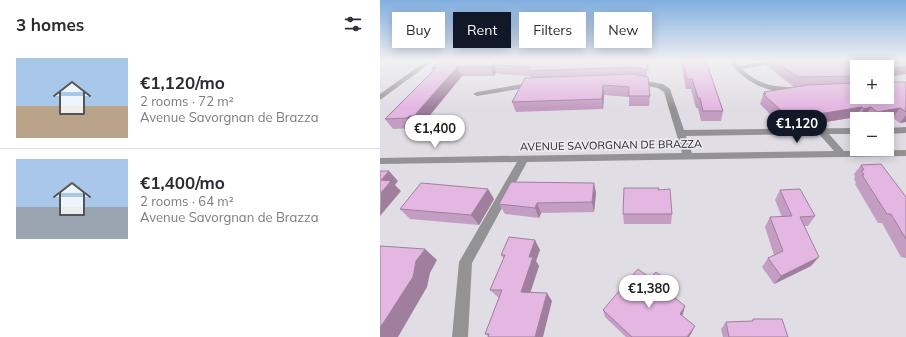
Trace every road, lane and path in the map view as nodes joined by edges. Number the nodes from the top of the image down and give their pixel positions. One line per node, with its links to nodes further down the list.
1 (409, 77): 7 (street)
2 (746, 77): 5 (street)
3 (625, 80): 12 (street)
4 (539, 84): 6 (street)
5 (799, 90)
6 (476, 94)
7 (380, 98)
8 (906, 130): 11 (street)
9 (821, 131): 10 (street, AVENUE SAVORGNAN DE BRAZZA); 12 (street, AVENUE SAVORGNAN DE BRAZZA); 14 (street)
10 (850, 131)
11 (894, 131)
12 (680, 133): 15 (street)
13 (906, 153): 14 (street, AVENUE SAVORGNAN DE BRAZZA)
14 (842, 154): 15 (street, AVENUE SAVORGNAN DE BRAZZA)
15 (688, 156): 16 (street, AVENUE SAVORGNAN DE BRAZZA)
16 (524, 158): 17 (street, AVENUE SAVORGNAN DE BRAZZA); 18 (street)
17 (380, 161)
18 (460, 337)

